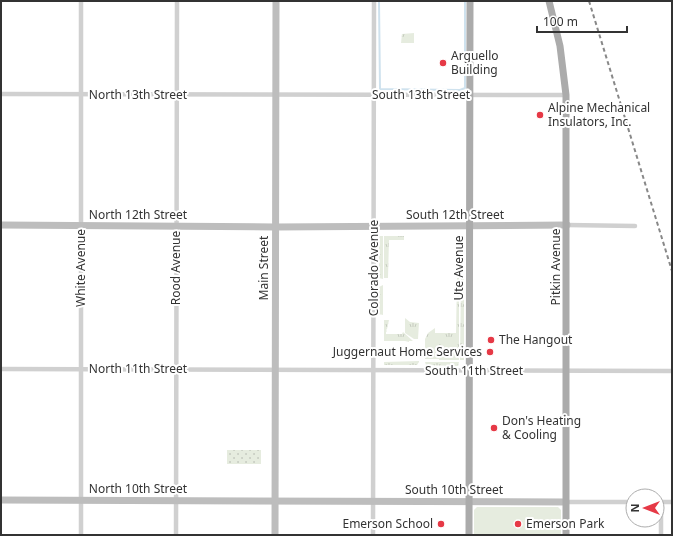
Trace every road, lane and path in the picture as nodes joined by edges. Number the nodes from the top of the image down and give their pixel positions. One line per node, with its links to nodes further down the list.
1 (81, 1): 8 (street, White Avenue)
2 (177, 1): 9 (street, Rood Avenue)
3 (276, 1): 10 (street, Main Street)
4 (374, 1): 11 (street, Colorado Avenue)
5 (470, 1): 12 (main road, Ute Avenue)
6 (549, 1): 13 (main road, Pitkin Avenue)
7 (1, 94): 8 (street, North 13th Street)
8 (81, 95): 9 (street, North 13th Street); 16 (street, White Avenue)
9 (177, 95): 10 (street, North 13th Street); 17 (street, Rood Avenue)
10 (275, 95): 11 (street, South 13th Street); 18 (street, Main Street)
11 (374, 95): 12 (street, South 13th Street); 19 (street, Colorado Avenue)
12 (470, 95): 13 (street, South 13th Street); 20 (main road, Ute Avenue)
13 (566, 95): 15 (main road, Pitkin Avenue)
14 (1, 225): 16 (street, North 12th Street)
15 (567, 225): 20 (street, South 12th Street); 21 (street, South 12th Street); 28 (main road, Pitkin Avenue)
16 (81, 226): 17 (street, North 12th Street); 23 (street, White Avenue)
17 (176, 226): 18 (street, North 12th Street); 24 (street, Rood Avenue)
18 (275, 226): 19 (street, South 12th Street); 25 (street, Main Street)
19 (374, 226): 20 (street, South 12th Street); 26 (street, Colorado Avenue)
20 (470, 226): 27 (main road, Ute Avenue)
21 (635, 226)
22 (1, 369): 23 (street, North 11th Street)
23 (81, 369): 24 (street, North 11th Street); 31 (street, White Avenue)
24 (176, 370): 25 (street, North 11th Street); 32 (street, Rood Avenue)
25 (276, 370): 26 (street, South 11th Street); 33 (street, Main Street)
26 (373, 370): 27 (street, South 11th Street); 34 (street, Colorado Avenue)
27 (469, 371): 28 (street, South 11th Street); 35 (main road, Ute Avenue)
28 (566, 371): 29 (street, South 11th Street); 36 (main road, Pitkin Avenue)
29 (672, 371)
30 (1, 500): 31 (street, North 10th Street)
31 (81, 500): 32 (street, North 10th Street); 38 (street, White Avenue)
32 (176, 500): 33 (street, North 10th Street); 39 (street, Rood Avenue)
33 (275, 501): 34 (street, South 10th Street); 40 (street, Main Street)
34 (373, 501): 35 (street, South 10th Street); 41 (street, Colorado Avenue)
35 (469, 501): 36 (street, South 10th Street); 42 (main road, Ute Avenue)
36 (566, 502): 37 (street, South 10th Street); 43 (main road, Pitkin Avenue)
37 (625, 502)
38 (81, 535)
39 (176, 535)
40 (275, 535)
41 (373, 535)
42 (469, 535)
43 (566, 535)

